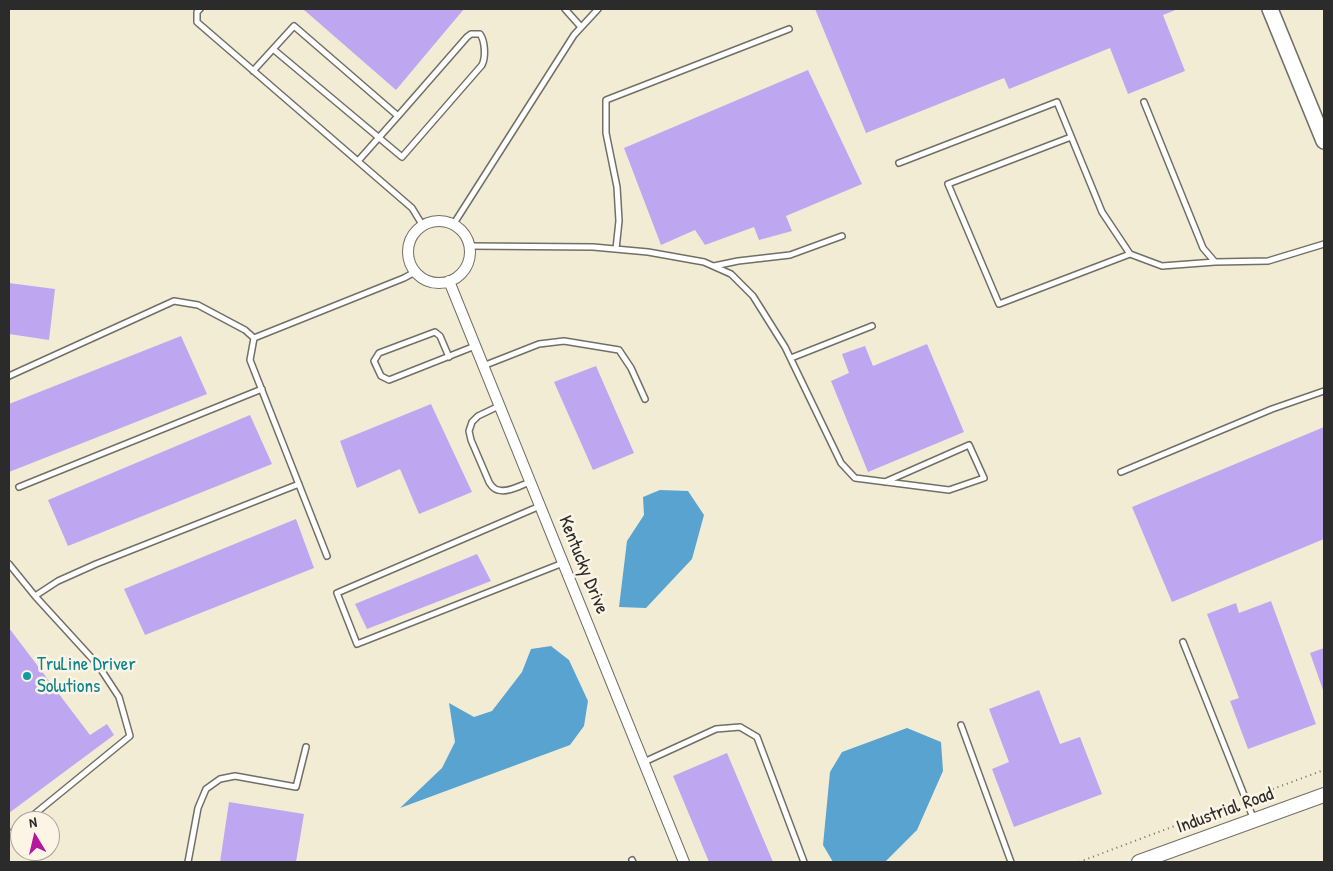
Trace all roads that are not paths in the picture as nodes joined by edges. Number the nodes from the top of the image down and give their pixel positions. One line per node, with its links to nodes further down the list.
1 (200, 9): 8 (lane)
2 (564, 9): 5 (lane)
3 (598, 9): 5 (lane)
4 (1270, 9): 13 (main road)
5 (581, 28): 16 (lane)
6 (789, 29): 21 (lane)
7 (273, 49): 8 (lane); 10 (lane); 12 (lane)
8 (253, 71): 14 (lane)
9 (1144, 102): 23 (lane)
10 (398, 116): 12 (lane); 12 (lane)
11 (1071, 137): 15 (lane); 22 (lane); 22 (lane)
12 (379, 138): 14 (lane)
13 (1324, 141)
14 (358, 161): 17 (lane)
15 (899, 163)
16 (453, 225): 17 (street); 20 (street)
17 (423, 226): 25 (street)
18 (842, 236): 24 (lane)
19 (1324, 244): 23 (lane)
20 (469, 246): 21 (lane); 26 (street)
21 (616, 249): 24 (lane)
22 (1130, 254): 23 (lane)
23 (1215, 262)
24 (714, 266): 31 (lane)
25 (415, 272): 26 (street); 28 (lane)
26 (450, 281): 29 (street, Kentucky Drive)
27 (872, 326): 31 (lane)
28 (254, 338): 33 (lane); 34 (lane)
29 (476, 346): 30 (lane); 32 (street, Kentucky Drive)
30 (449, 357): 30 (lane)
31 (790, 358): 40 (lane)
32 (483, 366): 36 (lane); 37 (street, Kentucky Drive)
33 (9, 376)
34 (262, 389): 41 (lane); 42 (lane)
35 (1324, 391): 38 (lane)
36 (645, 399)
37 (500, 406): 39 (street, Kentucky Drive); 39 (lane)
38 (1121, 472)
39 (530, 482): 43 (street, Kentucky Drive)
40 (885, 482): 40 (lane)
41 (299, 484): 44 (lane); 47 (lane)
42 (20, 487)
43 (540, 506): 45 (street, Kentucky Drive); 45 (lane)
44 (327, 556)
45 (563, 562): 51 (street, Kentucky Drive)
46 (9, 564): 47 (lane)
47 (35, 596): 53 (lane)
48 (1183, 642): 54 (lane)
49 (961, 725): 58 (lane)
50 (306, 747): 55 (lane)
51 (643, 762): 56 (street, Kentucky Drive); 57 (lane)
52 (1324, 795): 54 (main road, Industrial Road)
53 (38, 811)
54 (1254, 820): 59 (main road, Industrial Road)
55 (188, 862)
56 (684, 862)
57 (804, 862)
58 (1011, 862)
59 (1140, 862)

